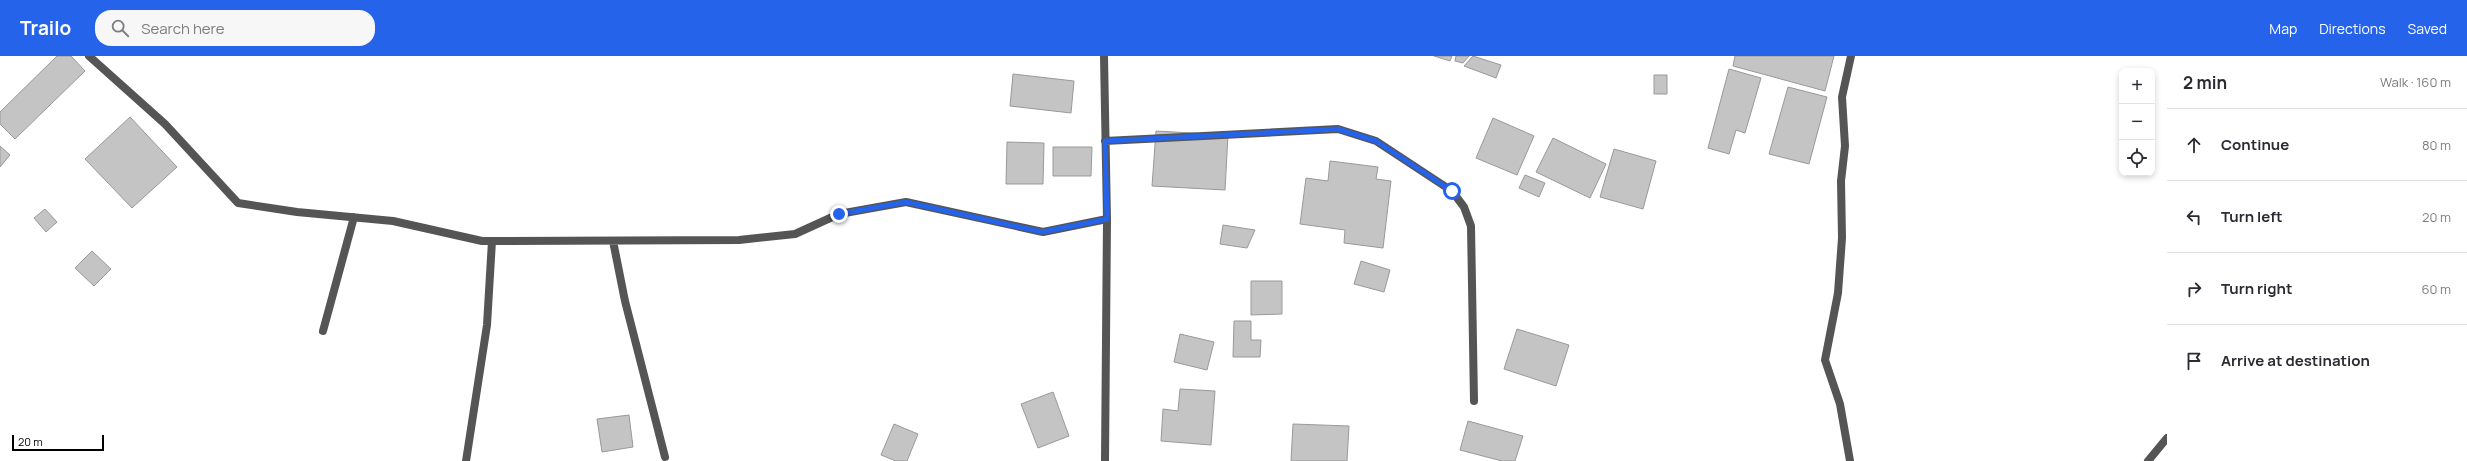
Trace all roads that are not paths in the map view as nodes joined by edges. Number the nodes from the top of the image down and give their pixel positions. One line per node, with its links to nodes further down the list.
1 (88, 56): 5 (street)
2 (1104, 56): 4 (street)
3 (1852, 56): 15 (street)
4 (1105, 141): 6 (street); 10 (street)
5 (354, 217): 7 (street); 9 (street)
6 (1107, 219): 8 (street); 14 (street)
7 (492, 240): 8 (street); 13 (street)
8 (613, 241): 12 (street)
9 (323, 331)
10 (1474, 401)
11 (2167, 438): 16 (street)
12 (665, 457)
13 (466, 461)
14 (1105, 461)
15 (1850, 461)
16 (2148, 461)

